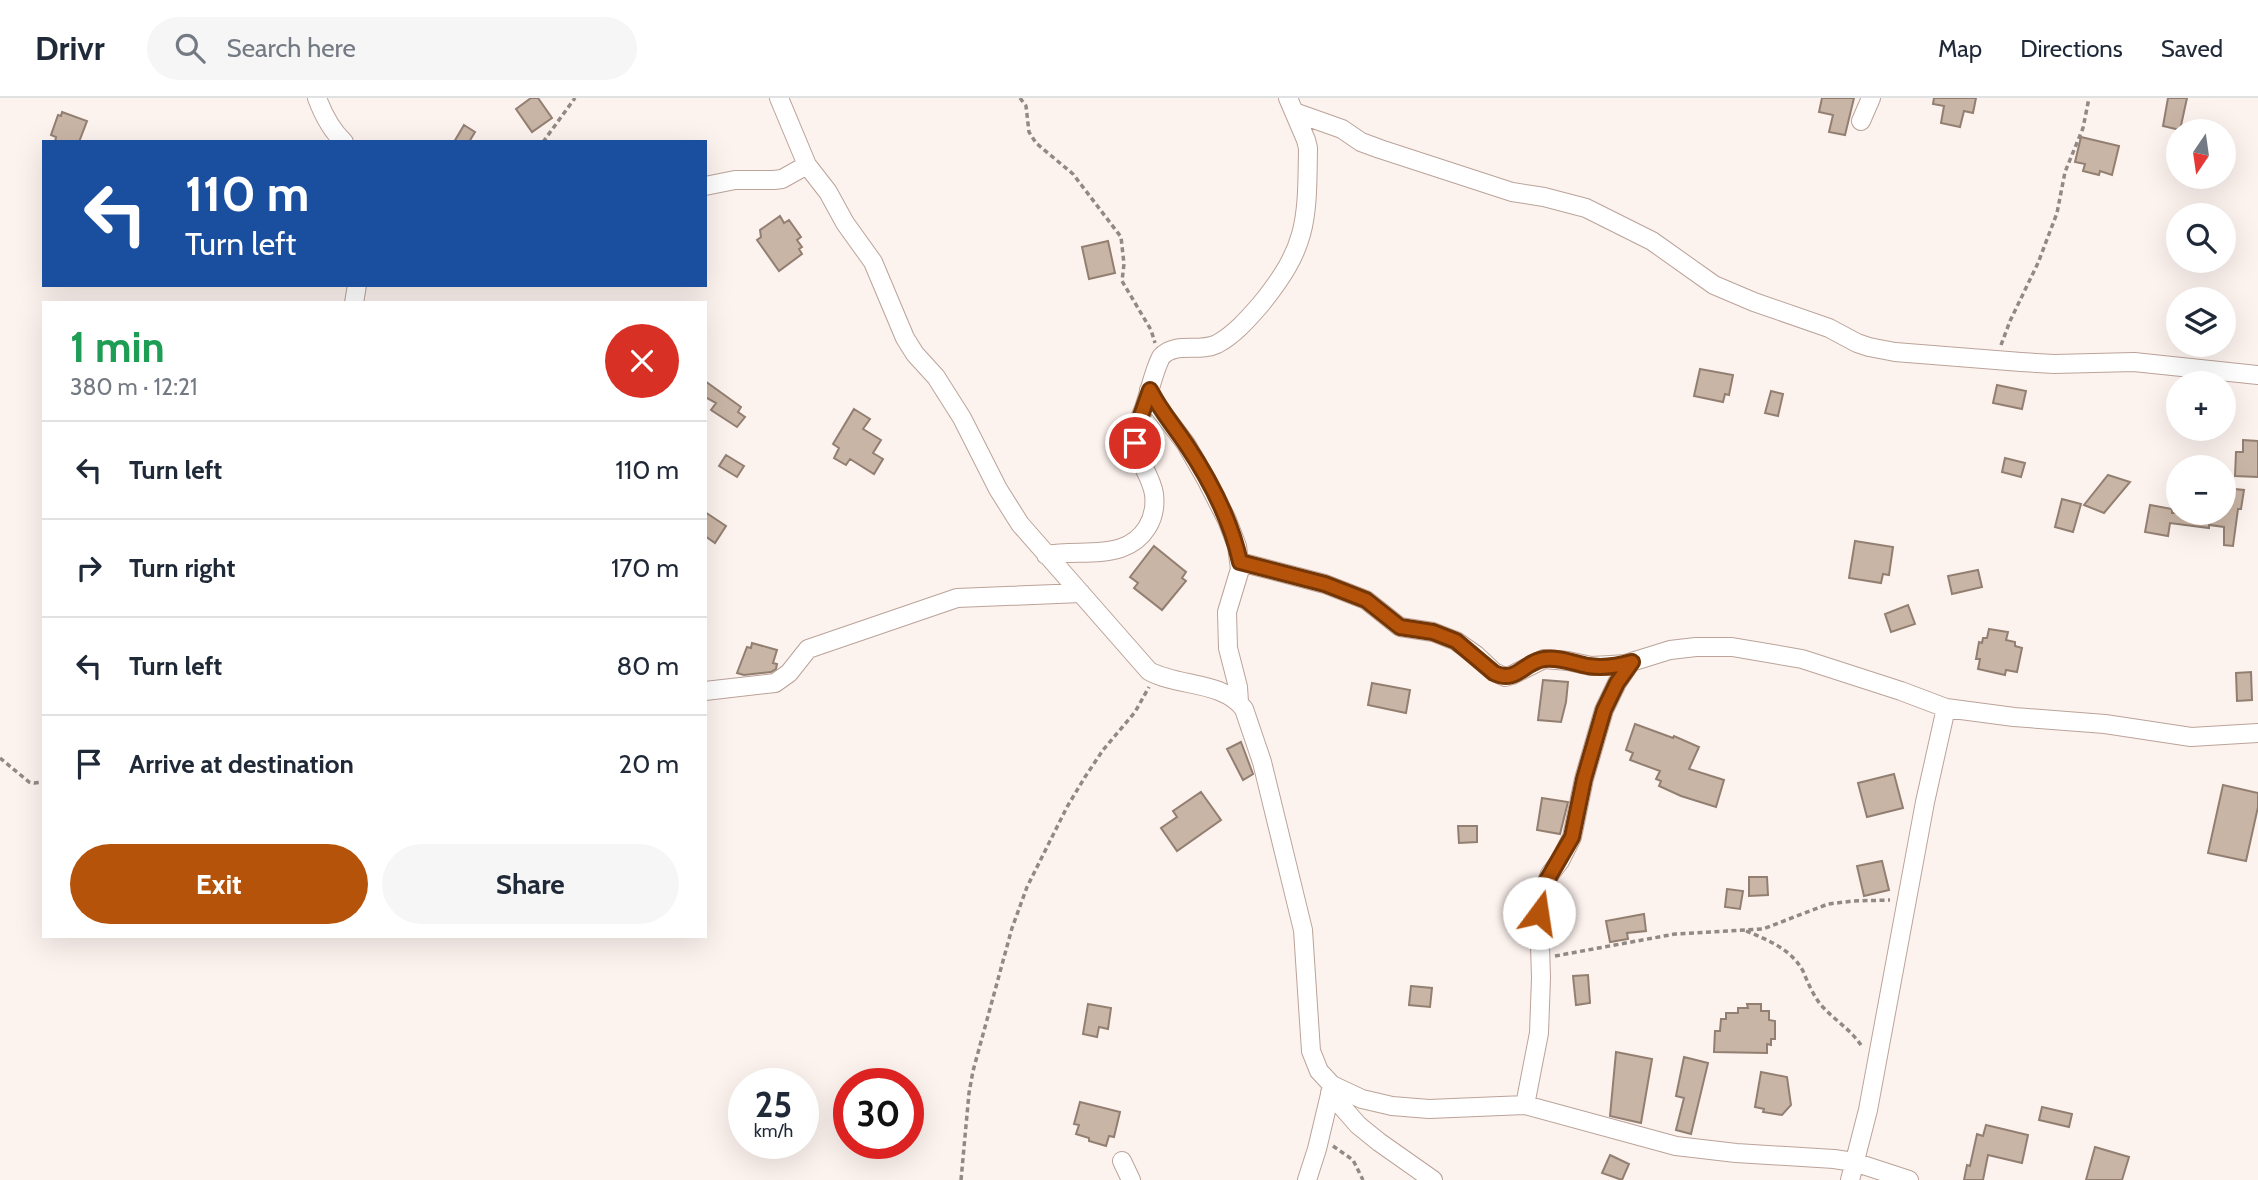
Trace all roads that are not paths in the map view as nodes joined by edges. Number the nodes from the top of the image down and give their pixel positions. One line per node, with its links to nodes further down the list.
1 (317, 98): 6 (street)
2 (779, 98): 7 (street)
3 (1871, 98): 5 (street)
4 (1291, 105): 9 (street); 10 (street)
5 (1861, 121)
6 (339, 139)
7 (807, 165): 8 (street); 11 (street)
8 (707, 186)
9 (2258, 375)
10 (1150, 390): 11 (street); 12 (street)
11 (1046, 555): 13 (street)
12 (1240, 562): 14 (street); 16 (street)
13 (1081, 593): 15 (street); 16 (street)
14 (1632, 662): 17 (street); 20 (street)
15 (707, 691)
16 (1239, 702): 19 (street)
17 (1947, 708): 18 (street); 22 (street)
18 (2258, 733)
19 (1331, 1089): 20 (street); 24 (street); 25 (street)
20 (1524, 1105): 22 (street)
21 (1122, 1161): 23 (street)
22 (1852, 1171): 26 (street)
23 (1131, 1180)
24 (1307, 1180)
25 (1433, 1180)
26 (1909, 1180)

